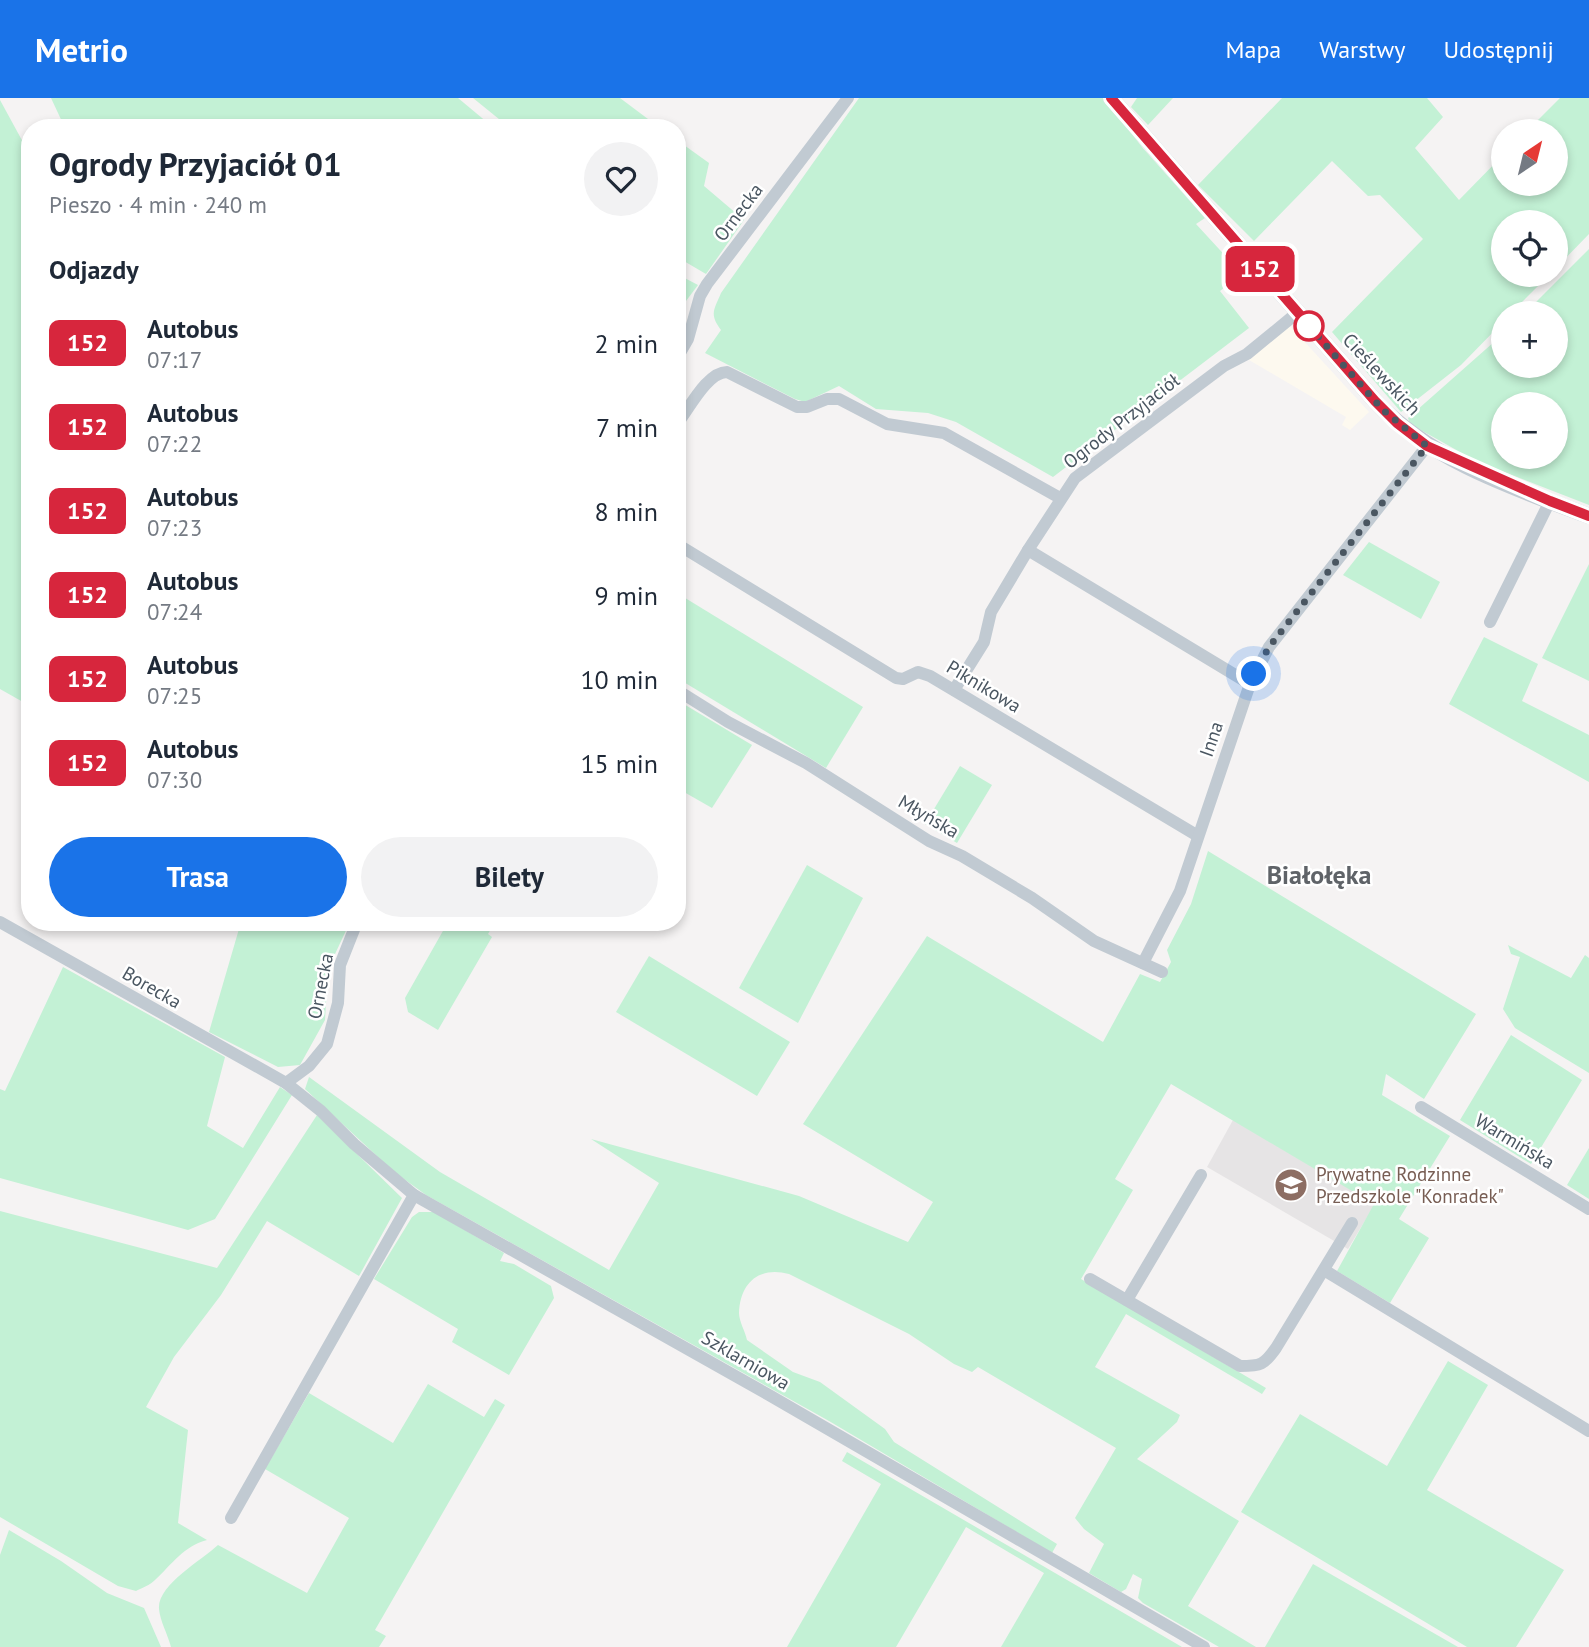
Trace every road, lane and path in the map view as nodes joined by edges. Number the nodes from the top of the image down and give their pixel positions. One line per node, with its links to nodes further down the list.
1 (848, 98): 4 (street, Ornecka)
2 (1111, 98): 3 (street, Cieślewskich)
3 (1297, 313): 6 (street, Cieślewskich); 7 (street, Ogrody Przyjaciół)
4 (686, 342)
5 (686, 412): 7 (street)
6 (1427, 446): 8 (street, Cieślewskich); 13 (street, Inna)
7 (1060, 498): 11 (street, Ogrody Przyjaciół)
8 (1550, 501): 9 (street, Cieślewskich); 12 (street)
9 (1589, 516)
10 (686, 550): 14 (street, Piknikowa)
11 (1028, 550): 13 (street); 14 (street, Ogrody Przyjaciół)
12 (1490, 622)
13 (1250, 684): 16 (street, Inna)
14 (954, 690): 16 (street, Piknikowa)
15 (686, 696): 19 (street, Młyńska)
16 (1198, 836): 19 (street, Inna)
17 (0, 922): 21 (street, Borecka)
18 (353, 931): 21 (street, Ornecka)
19 (1143, 963): 20 (street, Młyńska)
20 (1162, 972)
21 (286, 1083): 24 (street, Szklarniowa)
22 (1421, 1107): 25 (street, Warmińska)
23 (1201, 1175): 29 (street)
24 (414, 1195): 31 (street); 32 (street, Szklarniowa)
25 (1589, 1209)
26 (1352, 1223): 27 (street)
27 (1324, 1270): 29 (street); 30 (street)
28 (1090, 1279): 29 (street)
29 (1127, 1300)
30 (1589, 1431)
31 (231, 1518)
32 (1204, 1647)

